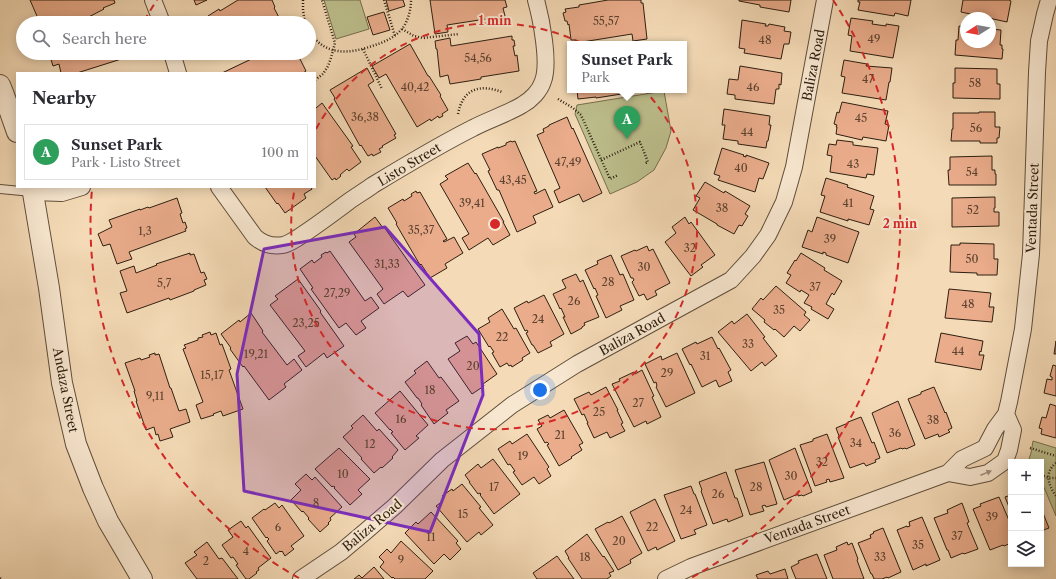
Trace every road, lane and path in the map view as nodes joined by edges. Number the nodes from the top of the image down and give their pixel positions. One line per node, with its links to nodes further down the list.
1 (153, 0): 9 (street)
2 (303, 0): 10 (path)
3 (322, 0): 16 (path)
4 (384, 0): 13 (path)
5 (411, 0): 11 (path)
6 (536, 0): 30 (street, Listo Street)
7 (825, 0): 43 (street, Baliza Road)
8 (1049, 0): 33 (street, Ventada Street)
9 (159, 16)
10 (304, 16)
11 (402, 29): 12 (path); 13 (path)
12 (459, 34)
13 (395, 36): 15 (path)
14 (316, 40): 16 (path)
15 (363, 49): 16 (path); 21 (path)
16 (334, 50): 19 (path)
17 (174, 60): 18 (street)
18 (178, 72)
19 (316, 79)
20 (0, 85): 25 (street)
21 (382, 89)
22 (502, 92): 24 (path)
23 (558, 99): 26 (path)
24 (458, 114)
25 (16, 129)
26 (602, 160): 27 (path); 28 (path)
27 (644, 164)
28 (618, 175)
29 (79, 188): 32 (street)
30 (220, 188)
31 (0, 189): 32 (lane)
32 (36, 189): 42 (street, Andaza Street)
33 (1006, 414): 37 (street, Ventada Street); 37 (street, one-way to 33)
34 (1030, 448): 35 (path)
35 (1056, 456)
36 (1056, 463): 39 (path)
37 (948, 473): 44 (street, Ventada Street)
38 (1044, 476): 39 (path)
39 (1048, 477): 40 (path); 41 (path)
40 (1056, 478)
41 (1056, 496)
42 (142, 579)
43 (301, 579)
44 (666, 579)

